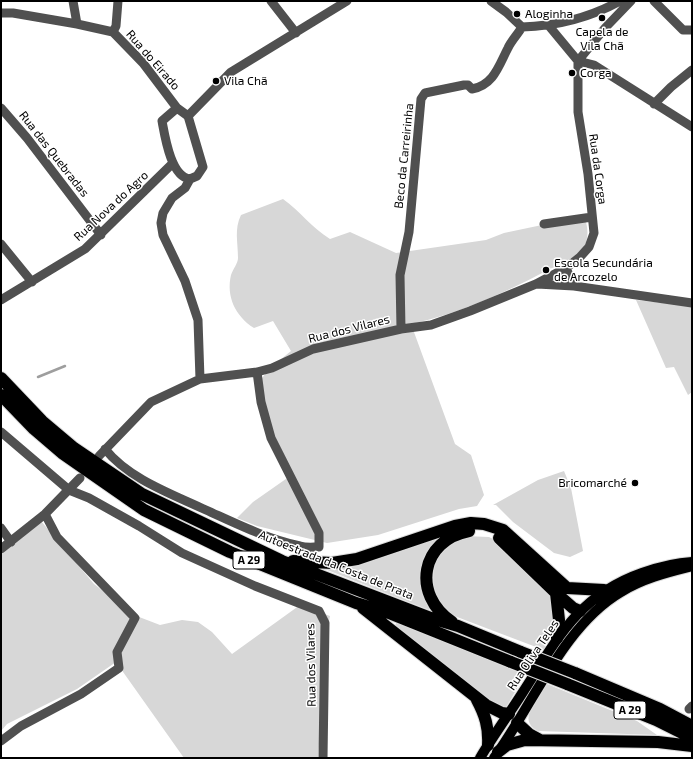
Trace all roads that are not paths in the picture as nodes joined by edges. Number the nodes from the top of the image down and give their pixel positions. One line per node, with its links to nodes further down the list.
1 (73, 1): 10 (street)
2 (118, 1): 14 (street)
3 (271, 1): 15 (street)
4 (347, 1): 15 (street)
5 (491, 1): 12 (street)
6 (620, 1): 11 (street)
7 (631, 1): 16 (street)
8 (654, 1): 13 (street)
9 (1, 13): 10 (street, Rua do Eirado)
10 (77, 24): 14 (street, Rua do Eirado)
11 (549, 26): 12 (street); 16 (street)
12 (522, 27): 35 (street, Beco da Carreirinha)
13 (692, 30)
14 (113, 32): 20 (street, Rua do Eirado)
15 (296, 33): 21 (street)
16 (578, 61): 18 (street); 25 (street, Rua da Corga)
17 (692, 70): 18 (street)
18 (654, 104): 22 (street)
19 (1, 108): 27 (street, Rua das Quebradas)
20 (177, 108): 21 (street, Rua do Eirado); 23 (street)
21 (188, 116): 24 (street)
22 (692, 127)
23 (173, 163): 24 (street); 27 (street, Rua Nova do Agro)
24 (190, 179): 38 (street)
25 (592, 217): 26 (street); 29 (street, Rua da Corga)
26 (544, 224)
27 (101, 235): 30 (street, Rua Nova do Agro)
28 (1, 244): 30 (street)
29 (566, 268): 31 (street, Rua da Corga); 32 (street)
30 (32, 282): 33 (street, Rua Nova do Agro)
31 (536, 284): 32 (street); 35 (street, Rua dos Vilares)
32 (574, 286): 34 (street)
33 (1, 300)
34 (692, 303)
35 (401, 329): 36 (street, Rua dos Vilares)
36 (257, 372): 38 (street, Rua dos Vilares); 41 (street)
37 (1, 378): 49 (highway, Autoestrada da Costa de Prata / A 29)
38 (200, 379): 41 (street, Rua dos Vilares)
39 (1, 395): 54 (highway, Autoestrada da Costa de Prata / A 29)
40 (1, 432): 44 (street, Rua dos Vilares)
41 (105, 448): 42 (street, Rua dos Vilares)
42 (99, 456)
43 (80, 478): 44 (street)
44 (69, 490): 45 (street); 69 (street, Rua dos Vilares)
45 (45, 514): 47 (street); 65 (street)
46 (1, 528): 47 (street)
47 (11, 542): 48 (street)
48 (1, 549)
49 (282, 561): 52 (highway); 57 (highway, Autoestrada da Costa de Prata / A 29)
50 (692, 562): 53 (main road, Rua Oliva Teles)
51 (692, 566): 56 (main road, Rua Oliva Teles)
52 (561, 590): 53 (highway); 55 (highway); 57 (highway); 59 (highway)
53 (604, 590): 55 (main road, Rua Oliva Teles)
54 (356, 603): 60 (highway); 63 (highway, Autoestrada da Costa de Prata / A 29, bridge)
55 (580, 611): 56 (main road); 58 (main road); 59 (main road, Rua Oliva Teles)
56 (596, 611): 58 (main road, Rua Oliva Teles)
57 (458, 626): 62 (highway, Autoestrada da Costa de Prata / A 29, bridge)
58 (580, 627): 61 (main road, Rua Oliva Teles)
59 (557, 638): 61 (main road, Rua Oliva Teles)
60 (476, 697): 61 (highway); 66 (highway)
61 (513, 717): 64 (highway); 66 (main road, Rua Oliva Teles); 68 (main road, Rua Oliva Teles)
62 (692, 726)
63 (692, 738)
64 (542, 740): 67 (highway); 68 (highway)
65 (1, 741)
66 (488, 745): 70 (main road, Rua Oliva Teles)
67 (692, 746)
68 (496, 755)
69 (323, 758)
70 (480, 758)

